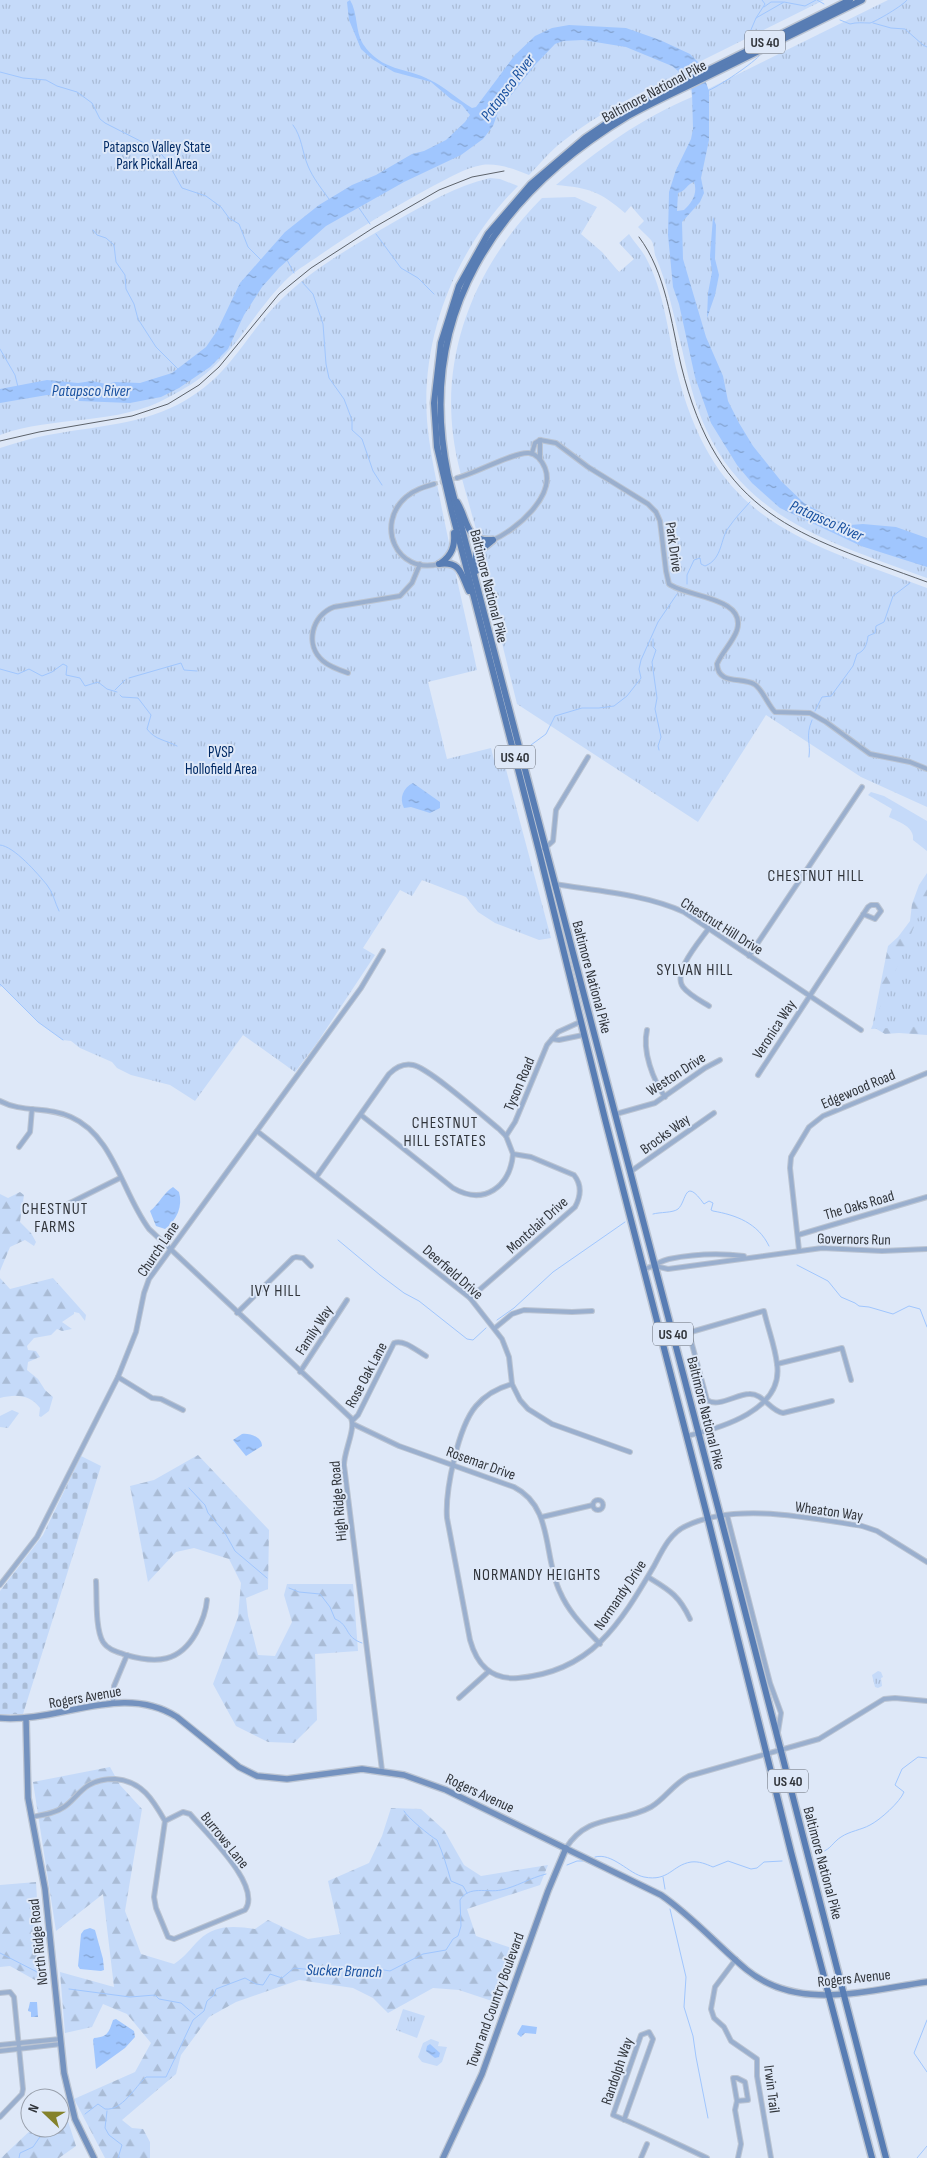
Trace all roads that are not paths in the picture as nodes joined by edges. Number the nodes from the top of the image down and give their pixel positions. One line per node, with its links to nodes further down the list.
1 (850, 0): 3 (main road, Baltimore National Pike / US 40)
2 (862, 0): 3 (main road, Baltimore National Pike / US 40)
3 (729, 62): 4 (main road, Baltimore National Pike / US 40)
4 (664, 95): 10 (main road, Baltimore National Pike / US 40); 11 (main road, Baltimore National Pike / US 40)
5 (540, 440): 6 (street); 7 (street); 19 (street, Park Drive)
6 (532, 453): 7 (street); 8 (street)
7 (540, 459): 12 (street)
8 (457, 478)
9 (434, 484): 13 (street)
10 (453, 496): 12 (main road); 15 (main road, Baltimore National Pike / US 40)
11 (452, 512): 14 (main road); 16 (main road, Baltimore National Pike / US 40)
12 (493, 540): 15 (main road)
13 (420, 564): 14 (street); 17 (street)
14 (439, 564): 16 (main road)
15 (480, 602): 21 (main road, Baltimore National Pike / US 40)
16 (476, 609): 29 (main road, Baltimore National Pike / US 40)
17 (348, 673)
18 (588, 757): 21 (street)
19 (927, 769)
20 (862, 787): 26 (street)
21 (544, 849): 22 (main road, Baltimore National Pike / US 40)
22 (554, 884): 24 (street, Chestnut Hill Drive); 41 (main road, Baltimore National Pike / US 40)
23 (864, 914): 23 (street); 27 (street, Veronica Way)
24 (708, 928): 26 (street, Chestnut Hill Drive); 28 (street)
25 (383, 951): 43 (street, Church Lane)
26 (749, 956): 27 (street, Chestnut Hill Drive)
27 (809, 995): 31 (street, Chestnut Hill Drive); 36 (street, Veronica Way)
28 (709, 1006)
29 (580, 1022): 32 (main road, Baltimore National Pike / US 40); 33 (street)
30 (647, 1030): 37 (street)
31 (861, 1030)
32 (583, 1035): 33 (street); 59 (main road, Baltimore National Pike / US 40)
33 (552, 1039): 44 (street, Tyson Road)
34 (720, 1060): 37 (street, Weston Drive)
35 (927, 1073): 52 (street, Edgewood Road)
36 (758, 1075)
37 (665, 1097): 41 (street, Weston Drive)
38 (0, 1101): 39 (street)
39 (32, 1109): 45 (street); 49 (street)
40 (714, 1113): 47 (street, Brocks Way)
41 (616, 1114): 47 (main road, Baltimore National Pike / US 40)
42 (361, 1115): 44 (street); 46 (street); 48 (street)
43 (258, 1131): 48 (street, Deerfield Drive); 53 (street, Church Lane)
44 (506, 1136): 46 (street)
45 (19, 1147)
46 (513, 1154): 60 (street, Montclair Drive)
47 (630, 1172): 58 (main road, Baltimore National Pike / US 40)
48 (317, 1176): 60 (street, Deerfield Drive)
49 (120, 1178): 51 (street); 53 (street)
50 (927, 1197): 52 (street, The Oaks Road)
51 (64, 1206)
52 (798, 1235): 55 (street, Edgewood Road)
53 (170, 1249): 63 (street); 68 (street, Church Lane)
54 (927, 1249): 55 (street, Governors Run)
55 (799, 1250): 56 (street, Governors Run)
56 (750, 1256): 58 (street, Governors Run); 58 (street, Governors Run)
57 (311, 1266): 63 (street)
58 (655, 1266): 59 (street, Governors Run); 75 (main road, Baltimore National Pike / US 40)
59 (644, 1269): 76 (main road, Baltimore National Pike / US 40)
60 (470, 1298): 64 (street, Deerfield Drive)
61 (347, 1300): 67 (street, Family Way)
62 (592, 1310): 64 (street)
63 (237, 1313): 67 (street)
64 (495, 1328): 70 (street, Deerfield Drive)
65 (426, 1356): 74 (street, Rose Oak Lane)
66 (777, 1364): 69 (street); 71 (street); 71 (street)
67 (300, 1372): 74 (street)
68 (118, 1377): 73 (street); 86 (street, Church Lane)
69 (851, 1380)
70 (512, 1384): 77 (street, Deerfield Drive); 78 (street)
71 (764, 1400): 72 (street); 75 (street)
72 (832, 1401)
73 (183, 1410)
74 (353, 1422): 78 (street, Rosemar Drive); 100 (street, High Ridge Road)
75 (698, 1433): 76 (street); 80 (main road, Baltimore National Pike / US 40)
76 (687, 1436): 82 (main road, Baltimore National Pike / US 40)
77 (630, 1452)
78 (454, 1465): 81 (street, Rosemar Drive); 91 (street)
79 (592, 1506): 81 (street)
80 (723, 1516): 82 (street, Wheaton Way); 83 (street, Wheaton Way); 97 (main road, Baltimore National Pike / US 40); 97 (street)
81 (542, 1517): 89 (street, Rosemar Drive)
82 (708, 1519): 84 (street, Normandy Drive); 99 (main road, Baltimore National Pike / US 40)
83 (927, 1562)
84 (648, 1577): 88 (street); 89 (street, Normandy Drive)
85 (96, 1581): 90 (street)
86 (0, 1585)
87 (207, 1600): 90 (street)
88 (690, 1619)
89 (600, 1644): 91 (street, Normandy Drive)
90 (127, 1655): 94 (street)
91 (488, 1672): 92 (street)
92 (459, 1698)
93 (927, 1701): 98 (street)
94 (113, 1702): 96 (main road, Rogers Avenue); 100 (main road, Rogers Avenue)
95 (0, 1718): 96 (main road, Rogers Avenue)
96 (26, 1719): 101 (main road, North Ridge Road)
97 (778, 1737): 98 (main road, Baltimore National Pike / US 40)
98 (781, 1750): 99 (street); 107 (main road, Baltimore National Pike / US 40)
99 (767, 1753): 103 (street); 108 (main road, Baltimore National Pike / US 40)
100 (382, 1770): 103 (main road, Rogers Avenue)
101 (31, 1818): 102 (street); 109 (main road, North Ridge Road)
102 (165, 1821): 102 (street, Burrows Lane)
103 (566, 1848): 104 (main road, Rogers Avenue); 118 (main road, Town and Country Boulevard)
104 (736, 1959): 108 (main road, Rogers Avenue); 122 (street, Irwin Trail)
105 (927, 1982): 107 (main road, Rogers Avenue)
106 (0, 1993): 111 (street)
107 (844, 1994): 108 (main road, Rogers Avenue); 124 (main road, Baltimore National Pike / US 40)
108 (828, 1995): 123 (main road, Baltimore National Pike / US 40)
109 (61, 2042): 111 (street); 117 (main road, North Ridge Road)
110 (0, 2046): 111 (street)
111 (19, 2046): 112 (street); 114 (street)
112 (0, 2050)
113 (737, 2102): 113 (street); 121 (street)
114 (0, 2118)
115 (624, 2120): 115 (street, Randolph Way); 120 (street, Randolph Way)
116 (646, 2144): 119 (street)
117 (94, 2158)
118 (443, 2158)
119 (641, 2158)
120 (707, 2158)
121 (738, 2158)
122 (771, 2158)
123 (872, 2158)
124 (886, 2158)

